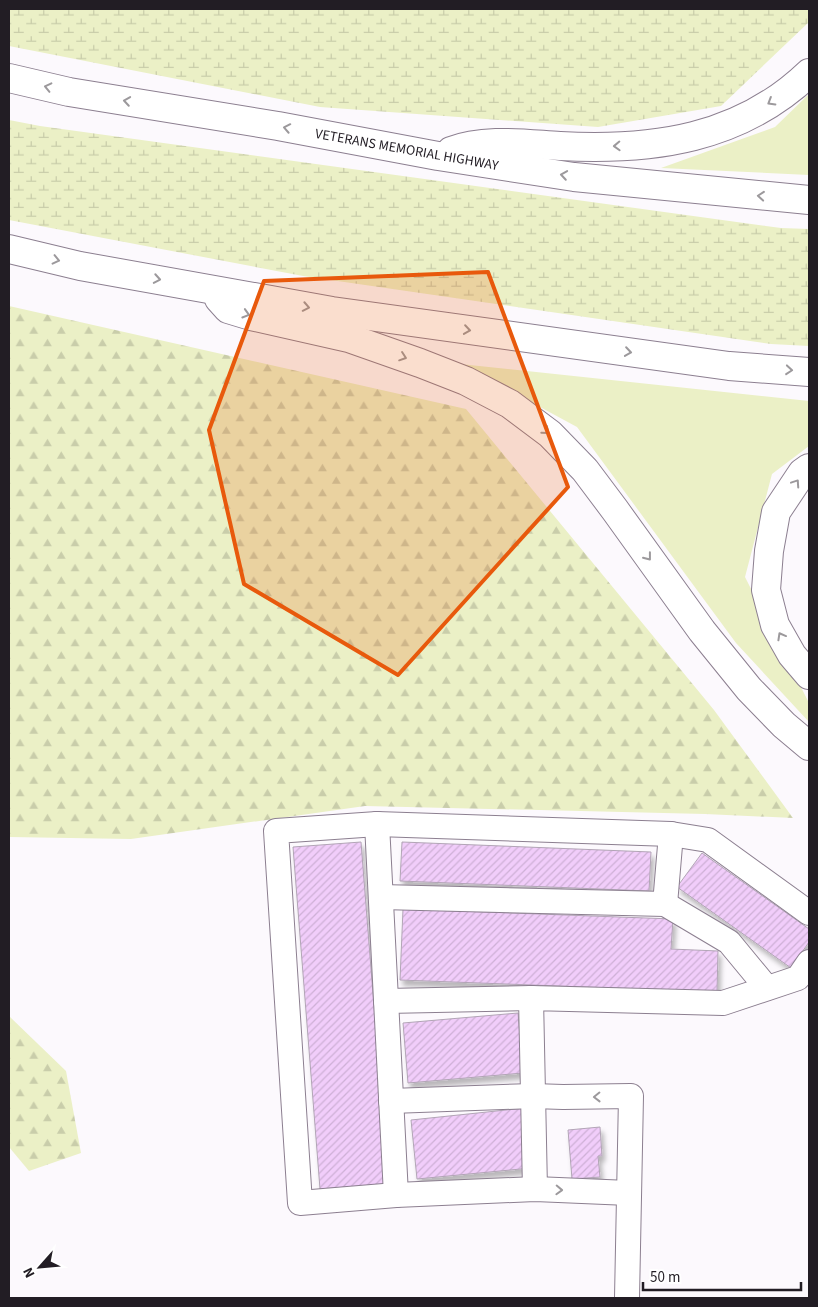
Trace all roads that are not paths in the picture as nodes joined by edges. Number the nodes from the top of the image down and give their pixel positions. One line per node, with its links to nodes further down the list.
1 (809, 73): 3 (highway, one-way to 3)
2 (9, 78): 3 (highway, VETERANS MEMORIAL HIGHWAY, one-way to 2)
3 (438, 156): 4 (highway, VETERANS MEMORIAL HIGHWAY, one-way to 3)
4 (809, 200)
5 (9, 249): 6 (highway, one-way to 6)
6 (207, 288): 7 (highway, one-way to 7); 10 (highway, one-way to 10)
7 (809, 372)
8 (809, 468): 9 (highway, one-way to 8)
9 (809, 675)
10 (809, 746)
11 (377, 824): 12 (lane); 13 (lane); 24 (lane)
12 (672, 834): 14 (lane); 15 (lane)
13 (381, 897): 14 (lane); 19 (lane)
14 (665, 904): 17 (lane)
15 (809, 913)
16 (809, 962): 17 (lane)
17 (767, 988): 18 (lane)
18 (531, 998): 19 (lane); 20 (lane)
19 (386, 1001): 21 (lane)
20 (533, 1096): 21 (lane); 22 (lane); 23 (lane, one-way to 20)
21 (391, 1101): 24 (lane)
22 (534, 1189): 23 (lane, one-way to 23); 24 (lane)
23 (629, 1193): 25 (lane)
24 (396, 1195)
25 (627, 1298)

